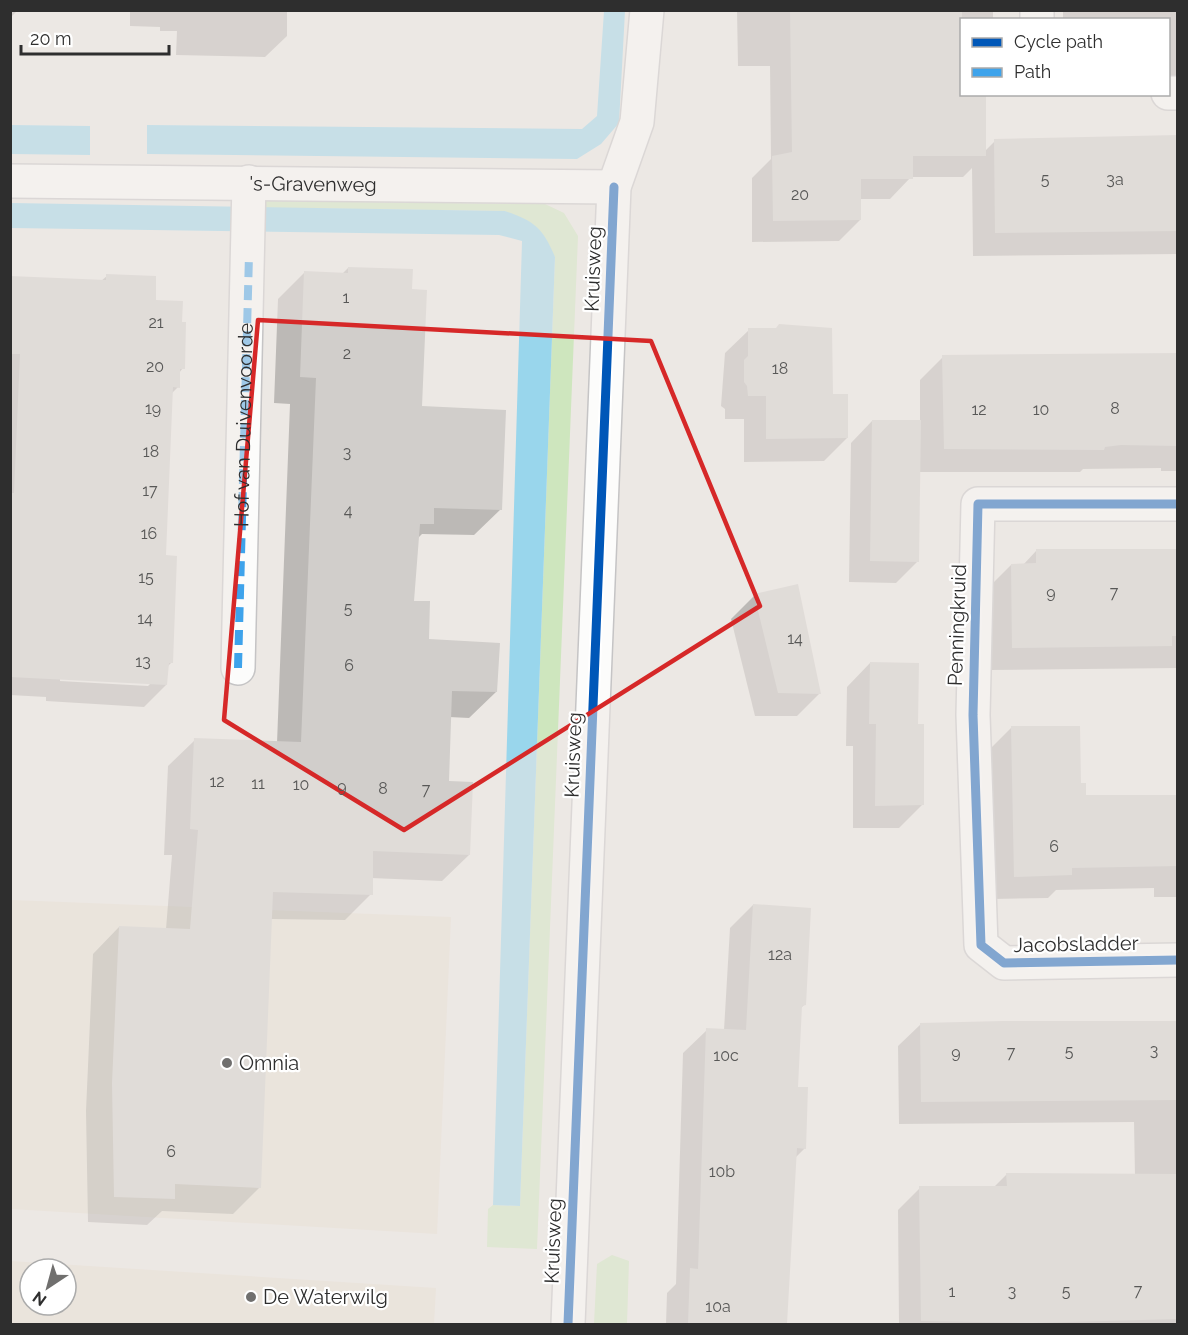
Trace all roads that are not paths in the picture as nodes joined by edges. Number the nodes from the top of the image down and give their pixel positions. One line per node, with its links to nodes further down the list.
1 (647, 10): 4 (street, Kruisweg)
2 (10, 181): 3 (street, 's-Gravenweg)
3 (249, 182): 4 (street, 's-Gravenweg); 6 (street, Hof van Duivenvoorde)
4 (614, 187): 9 (street, Kruisweg)
5 (1178, 504): 7 (street, Penningkruid)
6 (238, 668)
7 (981, 945): 8 (street, Jacobsladder)
8 (1178, 960)
9 (568, 1324)

